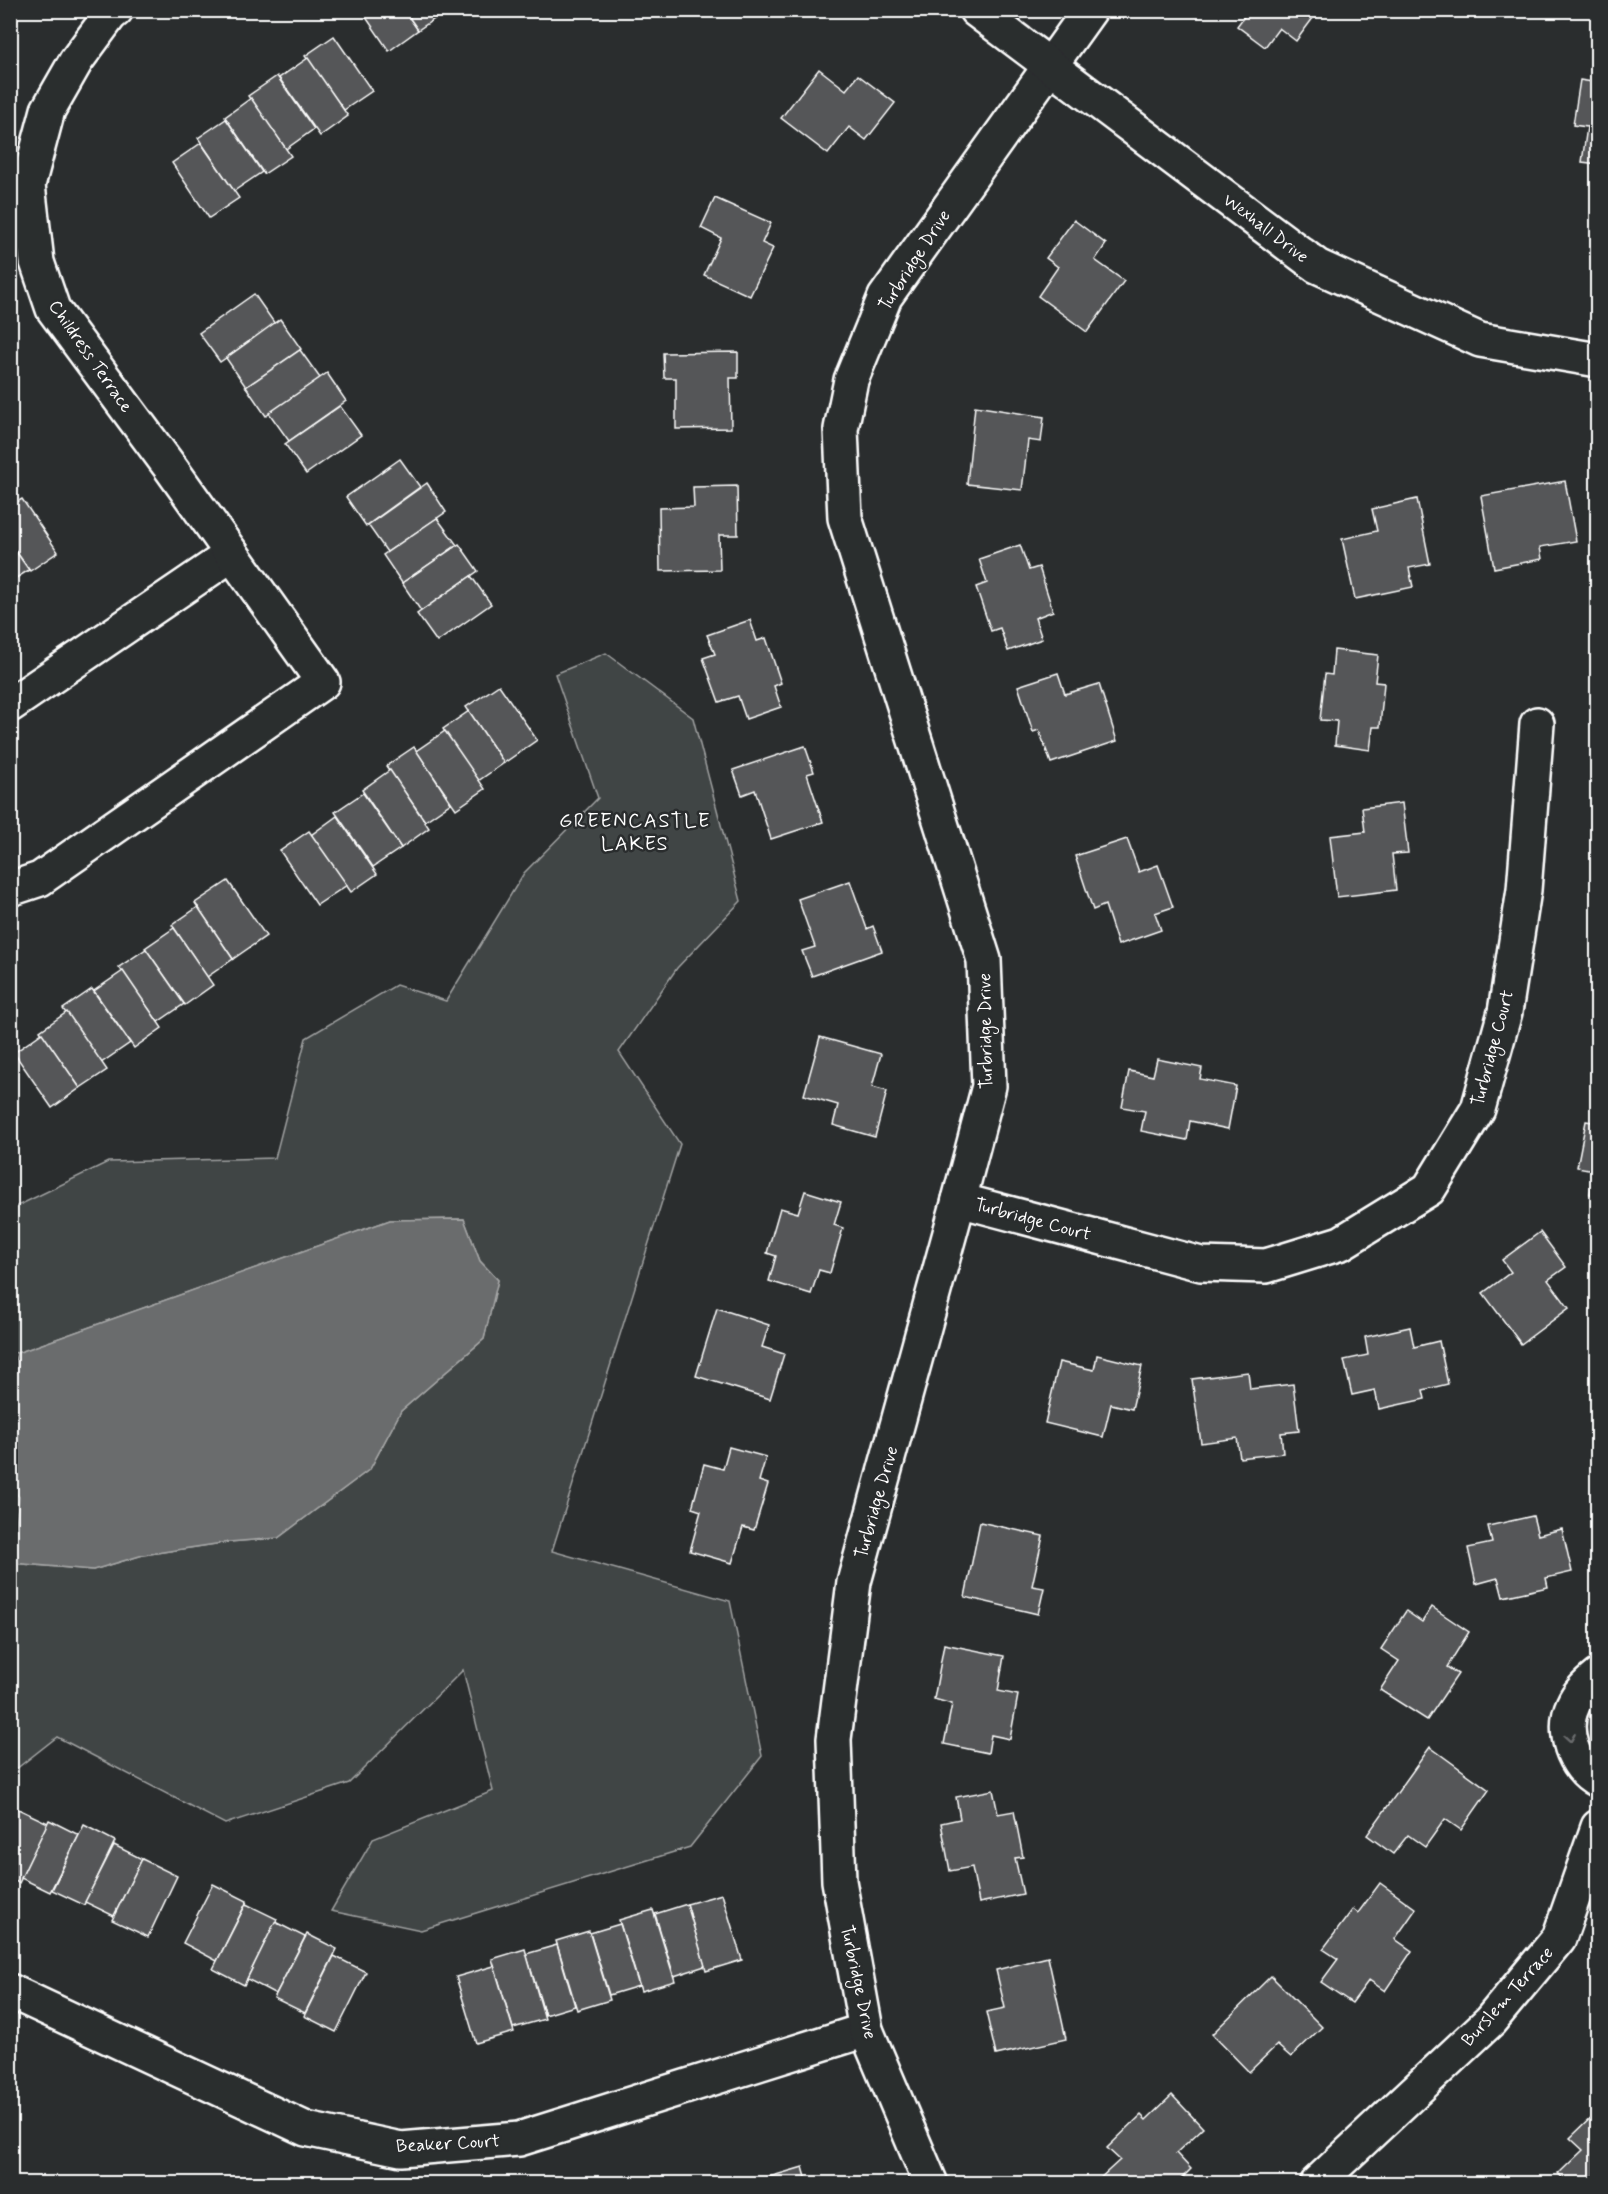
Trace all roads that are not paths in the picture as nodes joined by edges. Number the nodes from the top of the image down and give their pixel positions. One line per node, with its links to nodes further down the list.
1 (116, 10): 6 (street, Childress Terrace)
2 (976, 10): 4 (street, Wexhall Drive)
3 (1090, 10): 4 (street, Turbridge Drive)
4 (1049, 66): 5 (street, Wexhall Drive); 10 (street, Turbridge Drive)
5 (1598, 360)
6 (231, 554): 7 (street); 9 (street, Childress Terrace)
7 (10, 705)
8 (1537, 724): 10 (street, Turbridge Court)
9 (10, 889)
10 (959, 1200): 15 (street, Turbridge Drive)
11 (1598, 1676): 12 (street, one-way to 12)
12 (1598, 1780)
13 (1598, 1827): 17 (street, Burslem Terrace)
14 (10, 1991): 15 (street, Beaker Court)
15 (866, 2030): 16 (street, Turbridge Drive)
16 (932, 2184)
17 (1316, 2184)

